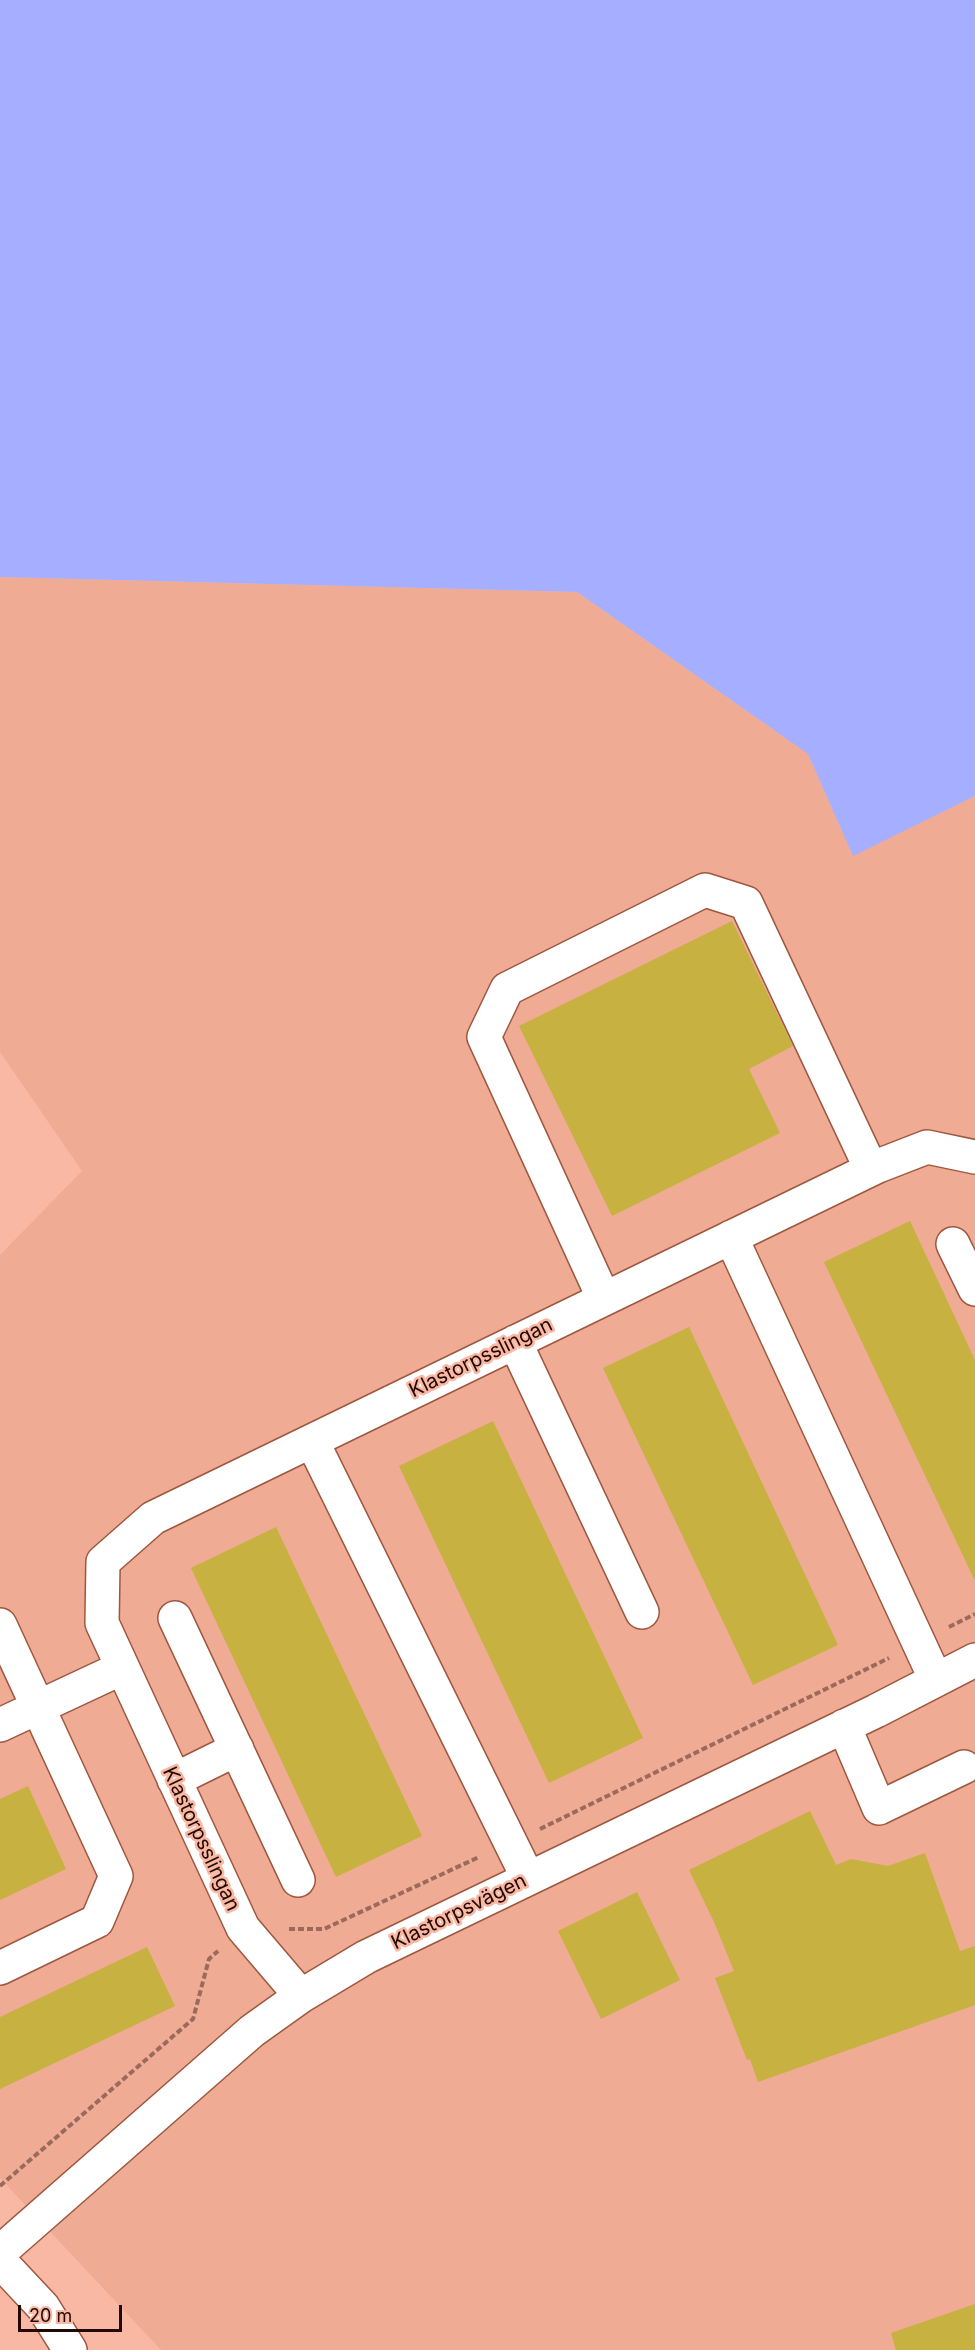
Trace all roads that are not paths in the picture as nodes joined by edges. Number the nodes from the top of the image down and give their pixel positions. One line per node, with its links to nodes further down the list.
1 (975, 1157): 2 (street, Klastorpsslingan)
2 (871, 1169): 3 (street, Klastorpsslingan); 6 (street)
3 (731, 1237): 6 (street, Klastorpsslingan); 14 (street)
4 (953, 1244): 5 (street)
5 (975, 1289)
6 (604, 1299): 7 (street, Klastorpsslingan)
7 (515, 1342): 8 (street, Klastorpsslingan); 9 (street)
8 (312, 1441): 13 (street, Klastorpsslingan); 21 (street)
9 (642, 1611)
10 (175, 1618): 18 (street)
11 (0, 1625): 15 (street)
12 (975, 1660): 14 (street, Klastorpsvägen)
13 (122, 1668): 15 (street); 20 (street, Klastorpsslingan)
14 (936, 1680): 17 (street, Klastorpsvägen)
15 (38, 1707): 16 (street); 23 (street)
16 (0, 1725)
17 (844, 1726): 19 (street); 21 (street, Klastorpsvägen)
18 (237, 1749): 20 (street); 22 (street)
19 (964, 1767)
20 (174, 1780): 24 (street, Klastorpsslingan)
21 (528, 1878): 24 (street, Klastorpsvägen)
22 (298, 1880)
23 (0, 1968)
24 (301, 1996): 25 (street, Klastorpsvägen)
25 (0, 2252)
26 (0, 2261): 27 (street)
27 (70, 2350)

